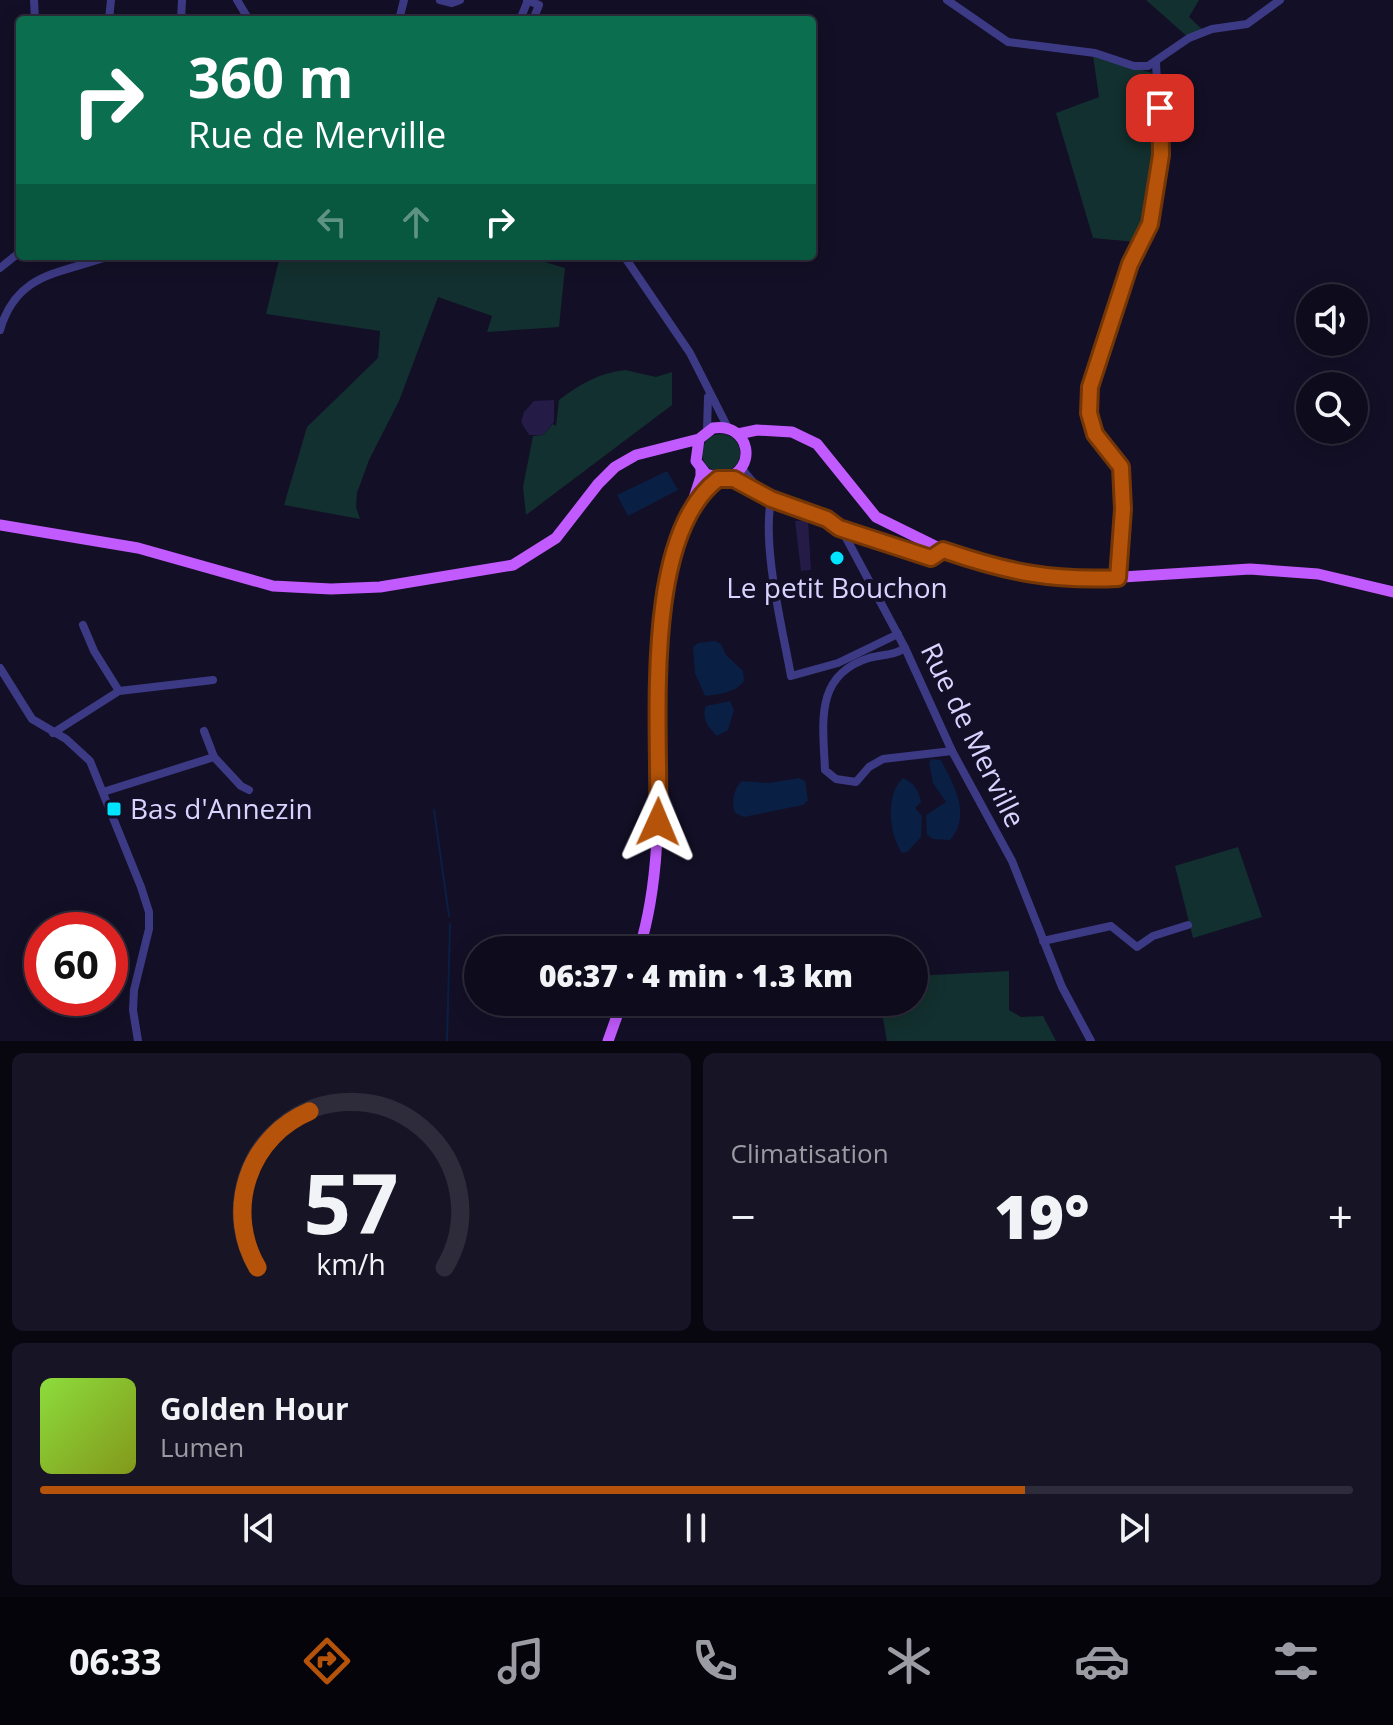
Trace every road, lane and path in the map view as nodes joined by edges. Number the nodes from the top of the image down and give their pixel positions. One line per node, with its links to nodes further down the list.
1 (440, 0): 2 (street)
2 (460, 0)
3 (527, 0): 6 (street)
4 (947, 0): 7 (street)
5 (1280, 0): 7 (street)
6 (535, 16)
7 (1156, 63): 27 (street)
8 (16, 255): 11 (street)
9 (94, 260): 12 (street)
10 (627, 260): 13 (street)
11 (0, 268)
12 (0, 330)
13 (703, 377): 14 (street); 16 (street)
14 (733, 431): 15 (main road); 16 (main road); 17 (main road)
15 (771, 432): 17 (main road); 26 (main road)
16 (703, 435): 18 (main road); 19 (main road)
17 (747, 448): 20 (main road)
18 (651, 450): 19 (main road); 24 (main road)
19 (698, 465): 21 (main road); 23 (main road)
20 (742, 469): 21 (main road); 22 (street)
21 (724, 479): 22 (street); 23 (main road)
22 (768, 497): 25 (street); 30 (street)
23 (685, 522): 42 (main road)
24 (0, 525)
25 (839, 528): 26 (street); 30 (street, Rue de Merville)
26 (943, 550): 27 (main road)
27 (1118, 578): 28 (main road)
28 (1393, 592)
29 (83, 625): 34 (street)
30 (898, 634): 31 (street, Rue de Merville)
31 (905, 648): 37 (street, Rue de Merville); 37 (street)
32 (2, 672): 36 (street)
33 (213, 680): 34 (street)
34 (119, 691): 36 (street)
35 (204, 731): 38 (street)
36 (53, 733): 40 (street)
37 (952, 751): 43 (street, Rue de Merville)
38 (214, 757): 39 (street); 40 (street)
39 (249, 790)
40 (103, 792): 45 (street)
41 (1188, 925): 43 (street)
42 (641, 936)
43 (1043, 941): 47 (street, Rue de Merville)
44 (617, 1016): 46 (main road)
45 (138, 1041)
46 (608, 1041)
47 (1091, 1041)

